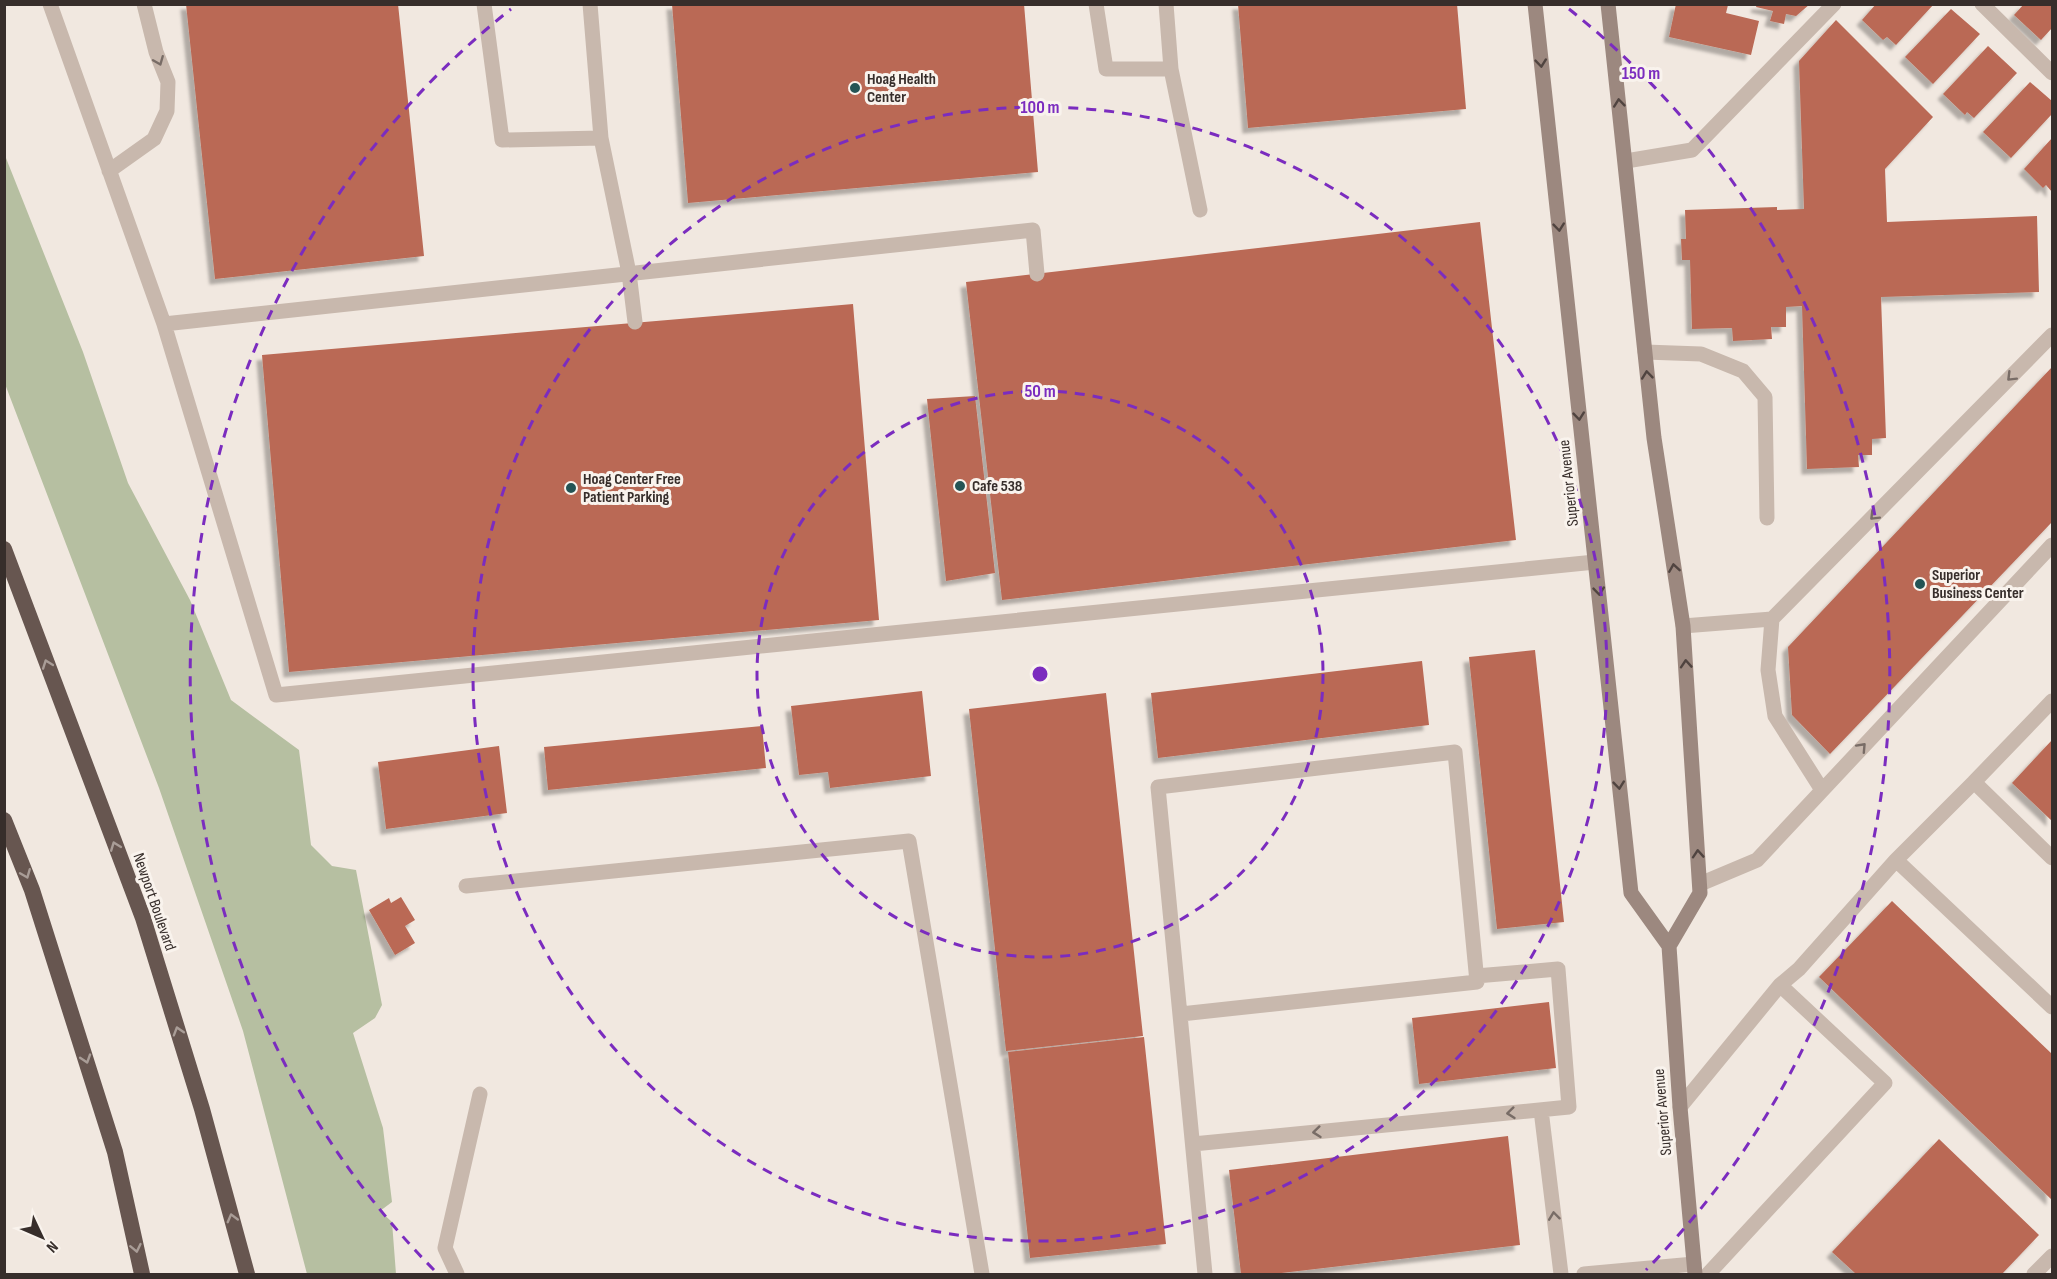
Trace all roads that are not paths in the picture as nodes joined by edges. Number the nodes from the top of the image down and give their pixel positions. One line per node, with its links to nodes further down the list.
1 (50, 4): 15 (lane)
2 (144, 4): 15 (lane, one-way to 15)
3 (484, 4): 13 (lane)
4 (590, 4): 13 (lane)
5 (1096, 4): 11 (lane)
6 (1166, 4): 11 (lane)
7 (1535, 4): 26 (main road, Superior Avenue, one-way to 26)
8 (1608, 4): 14 (main road, one-way to 8)
9 (1834, 4): 14 (lane)
10 (1982, 4): 12 (lane)
11 (1171, 69): 16 (lane)
12 (2052, 73)
13 (601, 138): 17 (lane)
14 (1626, 161): 22 (main road)
15 (109, 171): 20 (lane)
16 (1200, 210)
17 (629, 273): 18 (lane); 19 (lane); 20 (lane)
18 (1037, 274)
19 (635, 322)
20 (164, 324): 26 (lane)
21 (2052, 335): 27 (lane, one-way to 27)
22 (1645, 352): 23 (lane); 28 (main road, one-way to 22)
23 (1767, 518)
24 (2052, 545): 31 (lane, one-way to 24)
25 (4, 549): 49 (highway, Newport Boulevard, one-way to 25)
26 (1595, 562): 37 (main road, Superior Avenue, one-way to 37)
27 (1772, 619): 28 (lane); 31 (lane)
28 (1683, 626): 35 (main road, one-way to 28)
29 (2052, 701): 30 (lane)
30 (1974, 782): 33 (lane); 34 (lane)
31 (1822, 790): 35 (lane)
32 (4, 820): 48 (highway, one-way to 48)
33 (2052, 858)
34 (1896, 860): 39 (lane); 40 (lane)
35 (1700, 884): 37 (main road)
36 (466, 886): 51 (lane)
37 (1669, 946): 43 (main road, Superior Avenue)
38 (1476, 976): 41 (lane); 41 (lane); 44 (lane)
39 (1780, 985): 43 (lane); 55 (lane)
40 (2052, 1007)
41 (1181, 1014): 45 (lane)
42 (480, 1094): 50 (lane)
43 (1680, 1107): 47 (main road, Superior Avenue)
44 (1541, 1110): 45 (lane, one-way to 45); 53 (lane, one-way to 44)
45 (1193, 1144): 52 (lane)
46 (2052, 1256): 56 (lane)
47 (1695, 1269): 54 (lane)
48 (142, 1275)
49 (247, 1275)
50 (457, 1275)
51 (982, 1275)
52 (1205, 1275)
53 (1561, 1275)
54 (1584, 1275)
55 (1708, 1275)
56 (2034, 1275)

